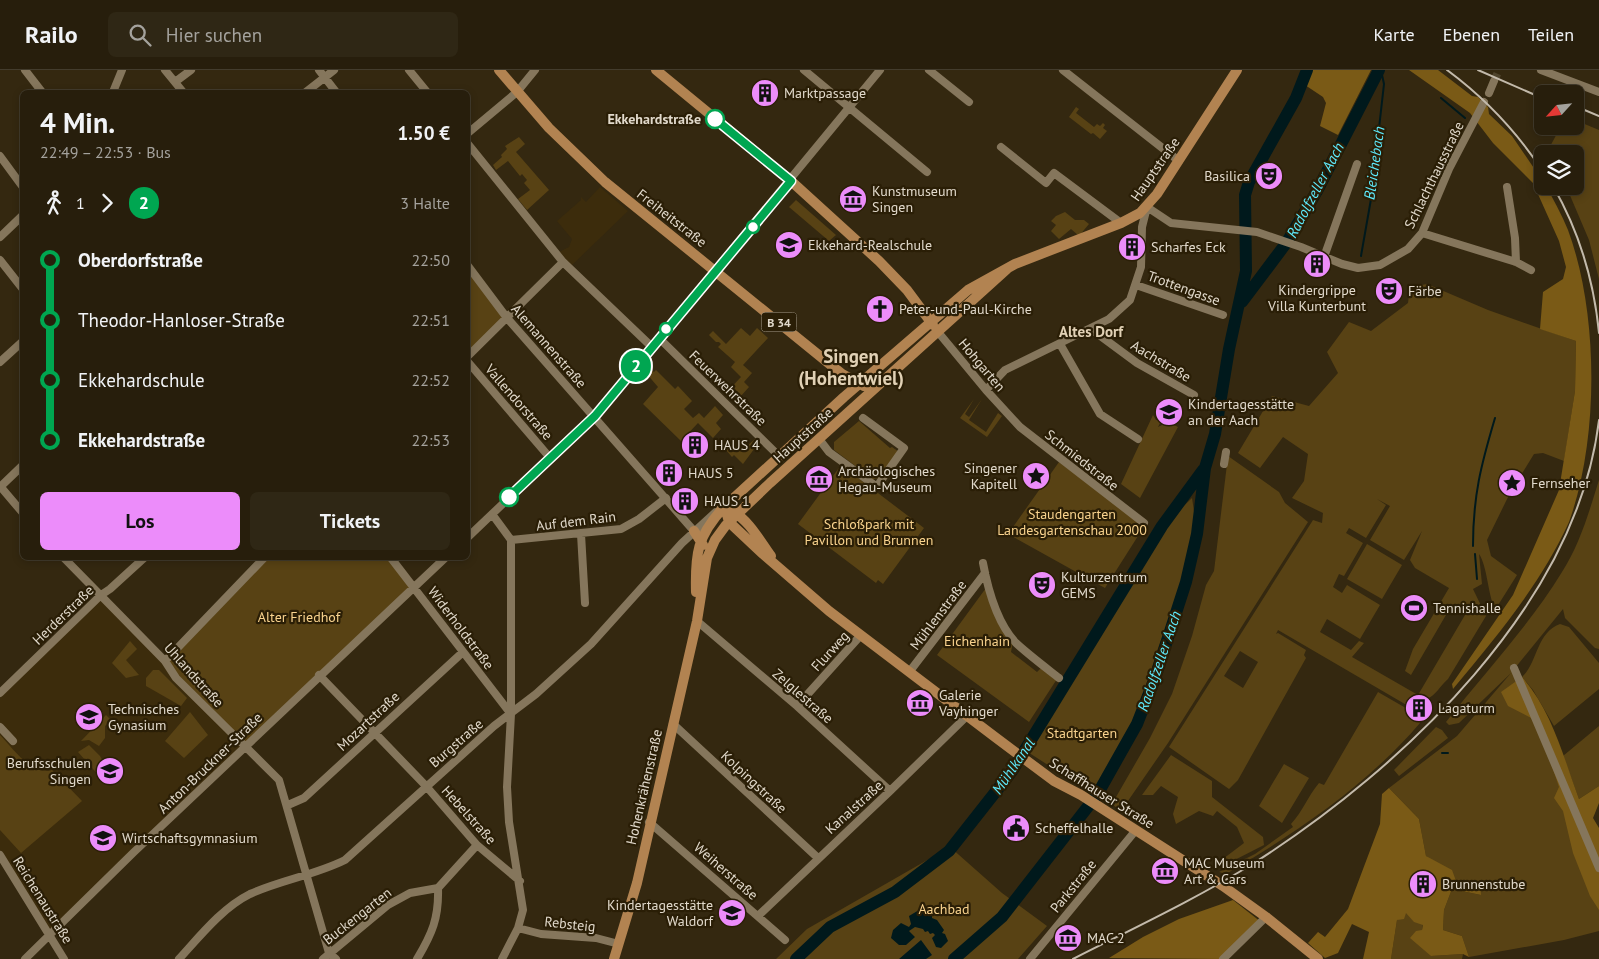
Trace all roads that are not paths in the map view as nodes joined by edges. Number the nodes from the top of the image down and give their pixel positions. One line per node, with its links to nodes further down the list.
1 (25, 70): 20 (street)
2 (122, 70): 21 (street)
3 (165, 70): 19 (street)
4 (191, 70): 19 (street)
5 (319, 70): 17 (street)
6 (334, 70): 17 (street)
7 (409, 70): 25 (street)
8 (499, 70): 26 (main road, Freiheitstraße / B 34)
9 (535, 70): 26 (street)
10 (656, 70): 39 (main road)
11 (804, 70): 31 (street)
12 (880, 70): 31 (street)
13 (929, 70): 29 (street)
14 (1063, 70): 36 (street)
15 (1237, 70): 36 (main road, Hauptstraße)
16 (1541, 70): 28 (street)
17 (325, 78): 23 (street); 24 (street)
18 (1494, 81): 27 (street)
19 (175, 82): 22 (street)
20 (40, 90)
21 (114, 90)
22 (181, 90)
23 (309, 90)
24 (334, 90)
25 (425, 90)
26 (517, 92): 32 (street); 54 (main road, Freiheitstraße / B 34)
27 (1489, 92)
28 (1599, 92)
29 (969, 102)
30 (1484, 102): 45 (street, Schlachthausstraße)
31 (850, 108): 38 (street); 39 (street)
32 (470, 131)
33 (470, 146): 49 (street)
34 (1001, 147): 44 (street)
35 (0, 156): 40 (street)
36 (1179, 161): 42 (main road, Hauptstraße)
37 (1357, 164): 47 (street)
38 (927, 172)
39 (791, 181): 54 (street); 59 (main road)
40 (20, 183)
41 (1507, 186): 50 (street)
42 (1147, 207): 44 (main road, Hauptstraße); 47 (street, Schlachthausstraße); 56 (street)
43 (20, 218): 46 (street)
44 (1121, 223): 52 (main road, Hauptstraße)
45 (1422, 233): 47 (street, Schlachthausstraße); 50 (street)
46 (0, 237)
47 (1324, 257)
48 (0, 260): 55 (street)
49 (563, 262): 58 (street); 65 (street)
50 (1516, 262): 53 (street)
51 (470, 269): 58 (street, Alemannenstraße)
52 (1007, 269): 59 (main road, Hauptstraße); 61 (main road, Hauptstraße)
53 (1531, 270)
54 (716, 271): 62 (street); 69 (main road, Freiheitstraße / B 34)
55 (20, 285)
56 (1136, 285): 57 (street, Trottengasse); 60 (street)
57 (1223, 315)
58 (507, 318): 66 (street); 76 (street, Alemannenstraße)
59 (930, 321): 61 (main road); 70 (main road, Hauptstraße)
60 (1091, 329): 64 (street); 73 (street, Aachstraße)
61 (938, 332): 71 (main road, Hauptstraße); 72 (street, Hohgarten)
62 (659, 338): 65 (street); 81 (street, Feuerwehrstraße)
63 (20, 344): 67 (street)
64 (1060, 344): 72 (street); 79 (street)
65 (652, 347): 76 (street)
66 (470, 354)
67 (0, 362)
68 (470, 364): 82 (street, Vallendorstraße)
69 (842, 374): 70 (main road, Freiheitstraße / B 34); 74 (main road)
70 (860, 384): 71 (main road, Freiheitstraße / B 34); 74 (main road, Hauptstraße)
71 (873, 390): 78 (main road, Hauptstraße)
72 (986, 390): 75 (street, Hohgarten)
73 (1194, 395)
74 (844, 397): 81 (main road, Hauptstraße)
75 (1007, 413): 92 (street, Schmiedstraße)
76 (595, 416): 82 (street); 86 (street, Alemannenstraße)
77 (863, 418): 78 (street)
78 (818, 439): 90 (main road, Hauptstraße)
79 (1138, 439)
80 (1226, 452): 83 (street)
81 (780, 457): 87 (main road, Hauptstraße)
82 (551, 459): 89 (street)
83 (1224, 464)
84 (20, 468): 85 (street)
85 (0, 487): 88 (street)
86 (666, 498): 93 (street, Alemannenstraße); 95 (street, Auf dem Rain)
87 (724, 507): 90 (main road, Schaffhauser Straße); 91 (main road, Schaffhauser Straße); 93 (street, Burgstraße); 97 (main road, Hohenkrähenstraße)
88 (20, 510)
89 (492, 514): 94 (street); 96 (street)
90 (738, 514): 91 (main road, Hauptstraße); 105 (main road, Schaffhauser Straße)
91 (729, 522): 98 (main road, Hohenkrähenstraße); 105 (main road, Schaffhauser Straße)
92 (1144, 523)
93 (694, 531): 97 (main road); 120 (street, Burgstraße)
94 (470, 534)
95 (581, 534): 96 (street, Auf dem Rain); 109 (street)
96 (511, 540): 120 (street)
97 (701, 540): 98 (main road); 110 (main road, Hohenkrähenstraße)
98 (707, 558): 110 (main road, Hohenkrähenstraße)
99 (66, 560): 108 (street, Uhlandstraße)
100 (142, 560): 108 (street, Herderstraße)
101 (262, 560): 113 (street)
102 (393, 560): 107 (street, Widerholdstraße)
103 (443, 560): 107 (street, Anton-Bruckner-Straße)
104 (983, 563): 106 (street, Mühlenstraße)
105 (782, 571): 111 (main road, Schaffhauser Straße)
106 (985, 573): 115 (street, Mühlenstraße); 117 (street, Mühlenstraße)
107 (413, 587): 112 (street, Widerholdstraße); 116 (street, Anton-Bruckner-Straße)
108 (100, 595): 113 (street, Uhlandstraße); 118 (street, Herderstraße)
109 (585, 603)
110 (697, 621): 119 (street, Zelglestraße); 122 (main road, Hohenkrähenstraße)
111 (861, 636): 115 (main road, Schaffhauser Straße); 119 (street, Flurweg)
112 (463, 652): 120 (street, Widerholdstraße); 124 (street, Mozartstraße)
113 (165, 661): 126 (street, Uhlandstraße)
114 (1514, 668): 135 (street)
115 (910, 671): 121 (main road, Schaffhauser Straße)
116 (319, 676): 124 (street, Hebelstraße); 126 (street, Anton-Bruckner-Straße)
117 (1059, 678)
118 (0, 693)
119 (797, 706): 128 (street, Zelglestraße)
120 (511, 714): 127 (street, Burgstraße); 137 (street)
121 (967, 716): 128 (street, Kanalstraße); 131 (main road, Schaffhauser Straße)
122 (673, 724): 130 (main road, Hohenkrähenstraße); 134 (street, Kolpingstraße)
123 (0, 728): 125 (street)
124 (374, 732): 127 (street, Hebelstraße); 129 (street, Mozartstraße)
125 (14, 741)
126 (245, 748): 129 (street, Uhlandstraße); 142 (street, Anton-Bruckner-Straße)
127 (426, 786): 132 (street, Hebelstraße); 136 (street, Burgstraße)
128 (890, 791): 134 (street, Kanalstraße)
129 (288, 805): 136 (street, Uhlandstraße)
130 (649, 822): 139 (street, Weiherstraße); 144 (main road, Hohenkrähenstraße)
131 (1136, 830): 140 (main road, Schaffhauser Straße); 153 (street, Parkstraße)
132 (477, 844): 137 (street, Hebelstraße); 138 (street)
133 (0, 855): 142 (street, Reichenaustraße)
134 (818, 858): 139 (street, Kanalstraße)
135 (1599, 868)
136 (306, 875): 145 (street, Uhlandstraße); 148 (street, Burgstraße)
137 (520, 881): 141 (street)
138 (438, 888): 145 (street, Buckengarten); 150 (street)
139 (758, 916): 143 (street, Weiherstraße)
140 (1266, 917): 154 (street); 155 (main road, Schaffhauser Straße)
141 (518, 928): 144 (street, Rebsteig); 151 (street)
142 (50, 935): 146 (street, Anton-Bruckner-Straße); 147 (street, Reichenaustraße)
143 (785, 940)
144 (619, 944): 152 (main road, Hohenkrähenstraße)
145 (326, 956): 149 (street)
146 (25, 959)
147 (64, 959)
148 (179, 959)
149 (336, 959)
150 (417, 959)
151 (502, 959)
152 (614, 959)
153 (1030, 959)
154 (1223, 959)
155 (1318, 959)

